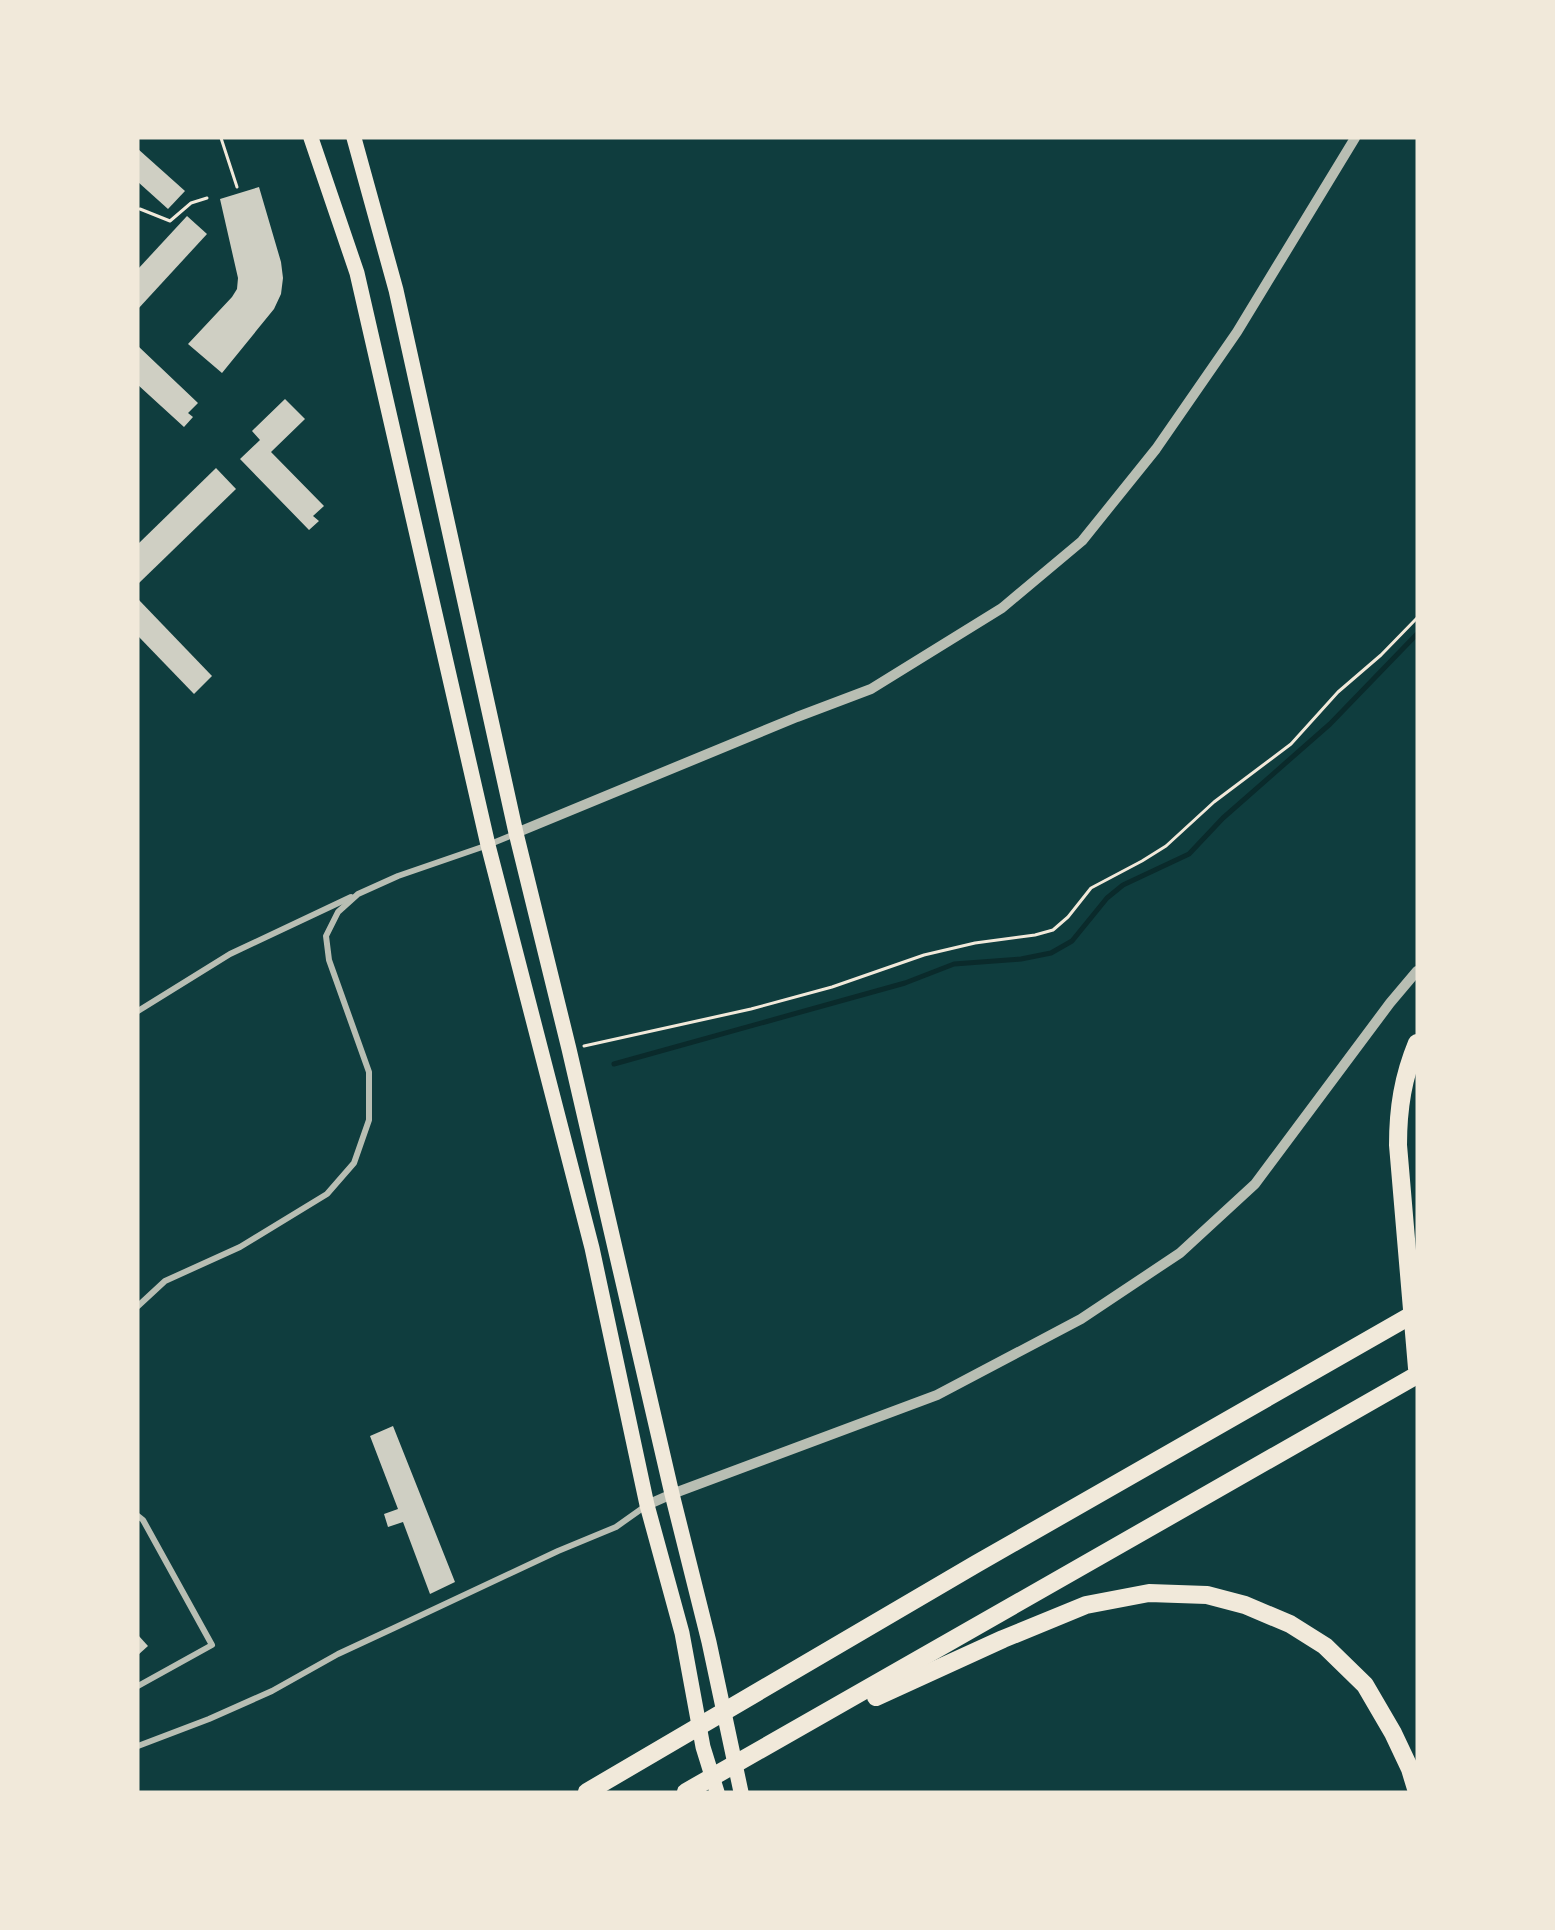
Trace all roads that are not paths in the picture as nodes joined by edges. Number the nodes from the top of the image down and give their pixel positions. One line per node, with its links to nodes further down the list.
1 (310, 138): 5 (main road)
2 (354, 138): 4 (main road)
3 (1355, 138): 4 (street)
4 (516, 833): 5 (street); 14 (main road)
5 (489, 845): 6 (street); 15 (main road)
6 (358, 894): 8 (street); 10 (street)
7 (1417, 971): 14 (street)
8 (138, 1011)
9 (1417, 1043): 12 (highway)
10 (138, 1306)
11 (1417, 1312): 22 (highway)
12 (1417, 1368)
13 (1417, 1375): 20 (highway)
14 (672, 1494): 15 (street); 18 (main road)
15 (647, 1505): 19 (street); 21 (main road)
16 (138, 1516): 17 (street)
17 (138, 1686)
18 (728, 1732): 26 (main road); 27 (main road)
19 (138, 1746)
20 (768, 1746): 23 (highway); 28 (highway)
21 (703, 1747): 24 (main road); 25 (main road)
22 (587, 1792)
23 (686, 1792)
24 (706, 1792)
25 (717, 1792)
26 (741, 1792)
27 (746, 1792)
28 (1417, 1792)

